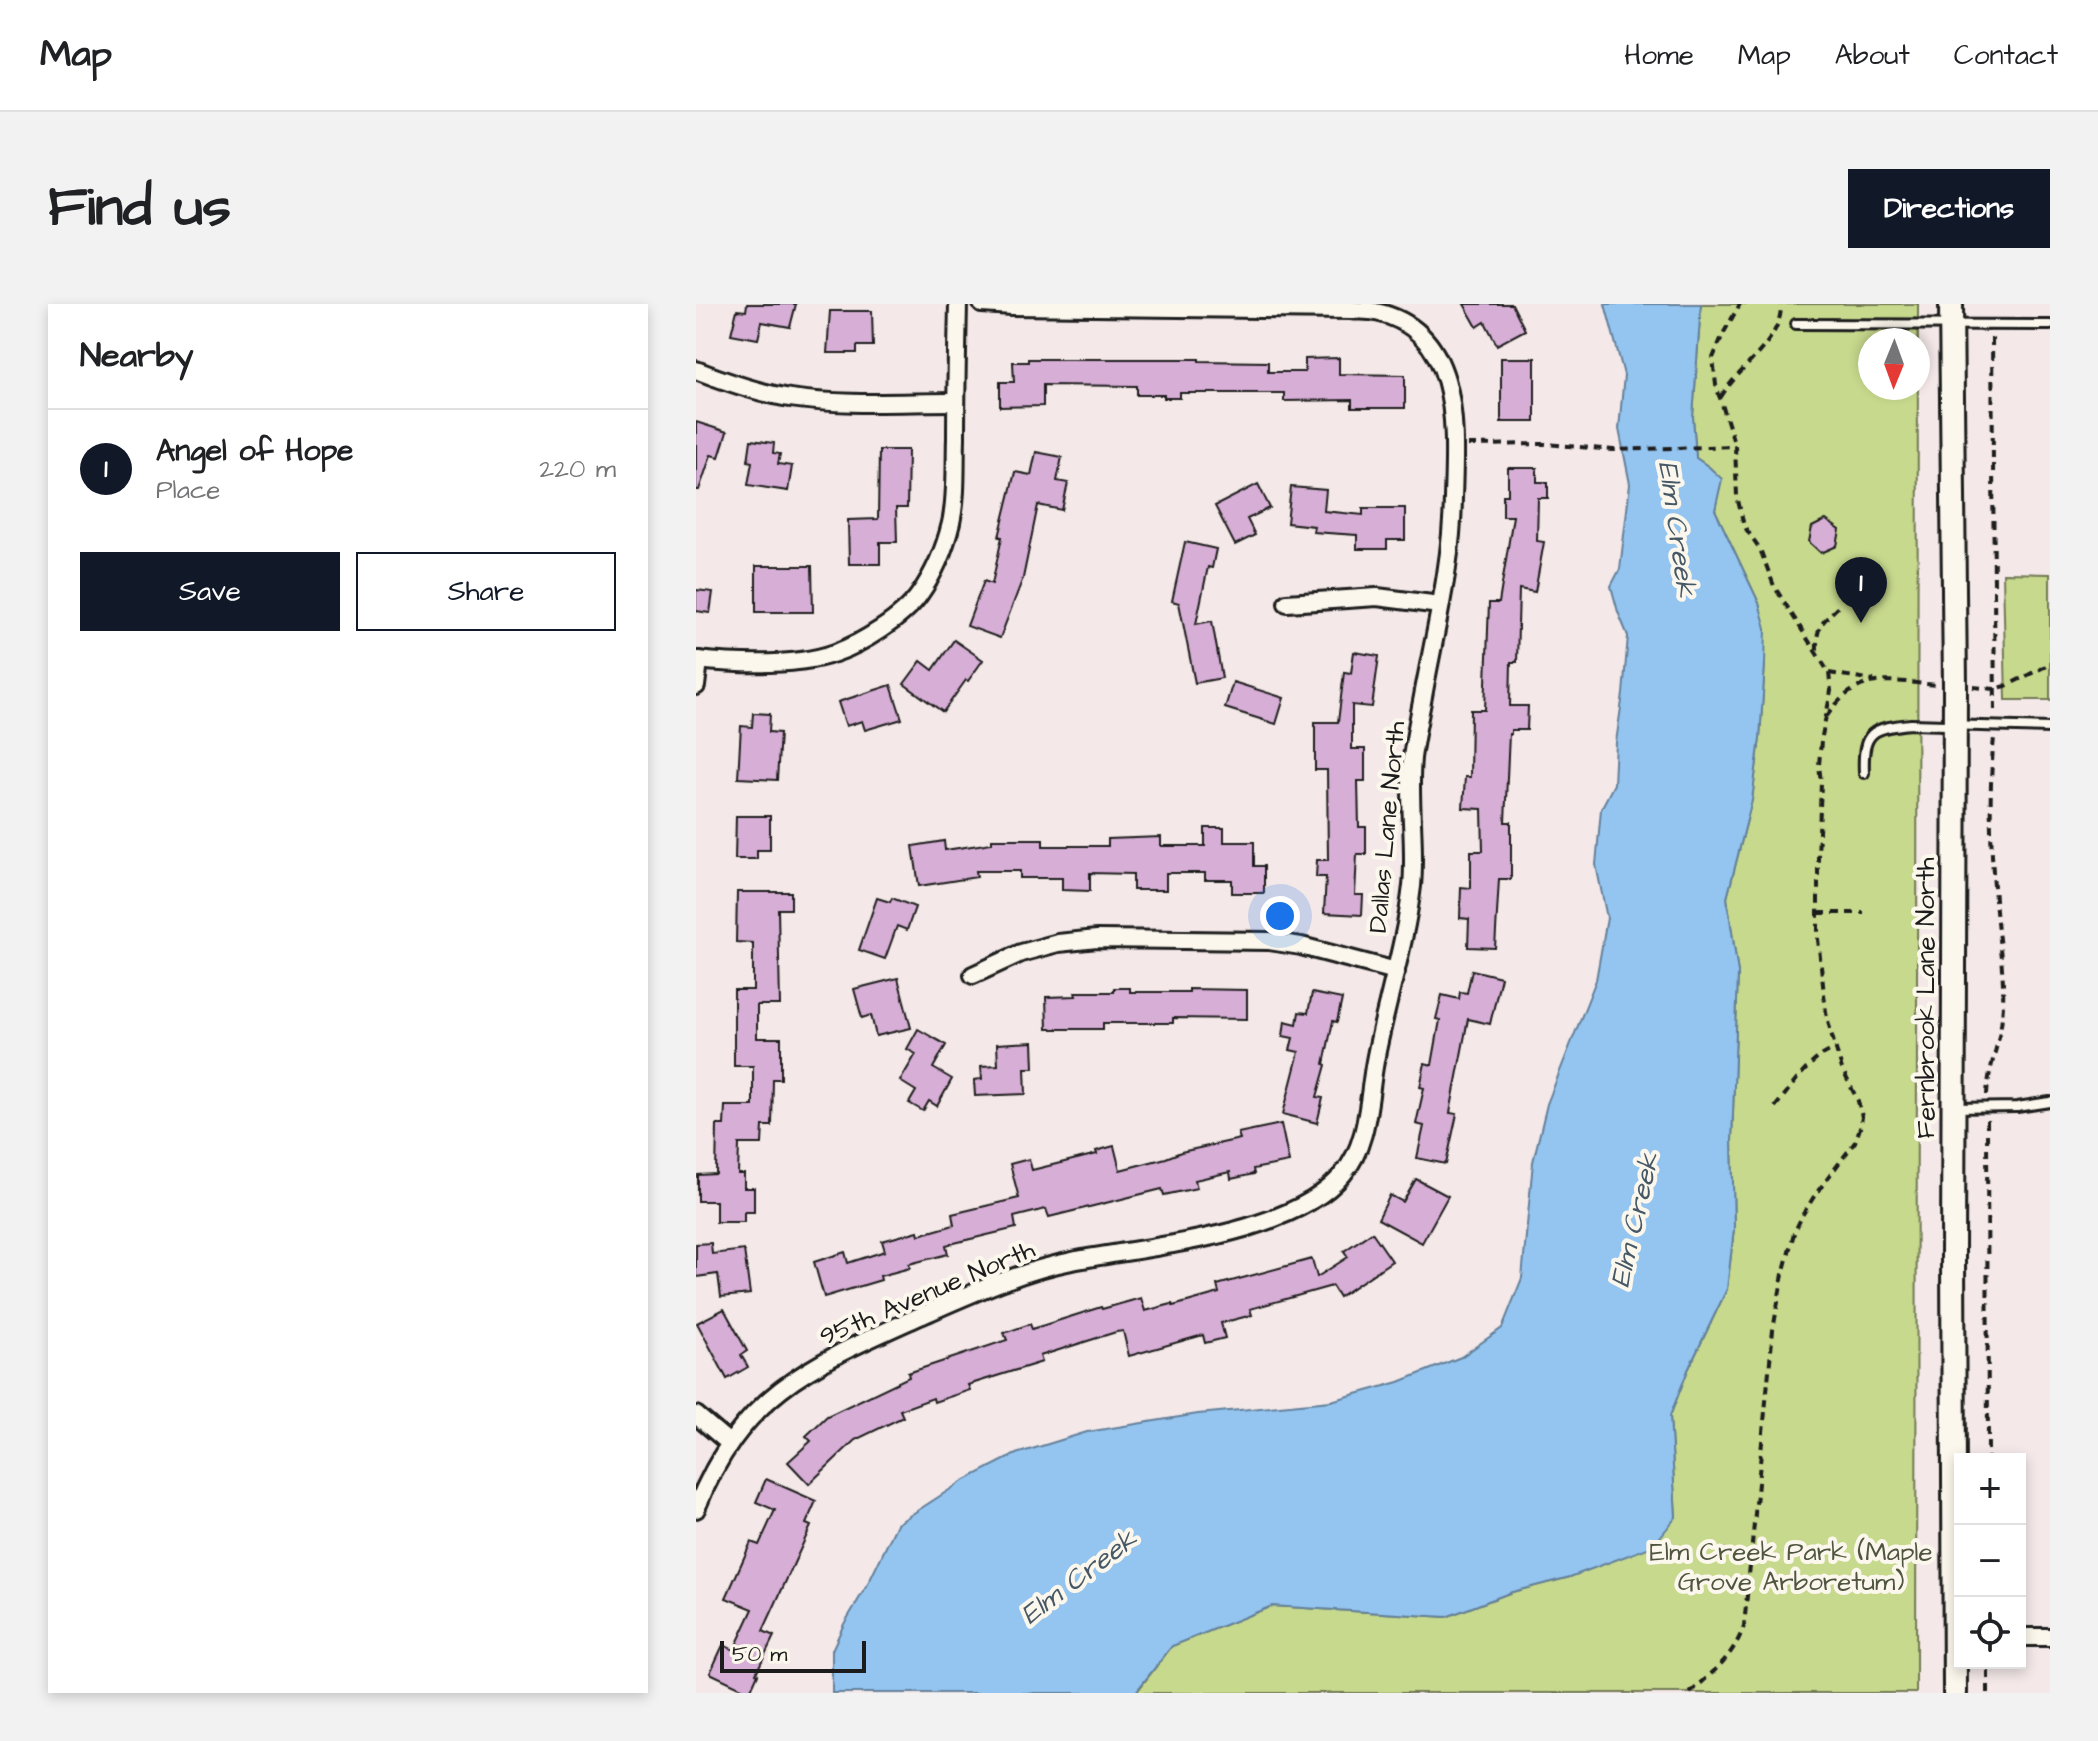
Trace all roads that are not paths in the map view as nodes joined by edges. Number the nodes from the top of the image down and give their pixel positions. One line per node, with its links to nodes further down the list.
1 (958, 304): 7 (street)
2 (982, 304): 9 (street, Dallas Lane North)
3 (1951, 315): 4 (lane); 5 (lane); 12 (street, Fernbrook Lane North)
4 (1796, 324)
5 (2050, 325)
6 (696, 370): 7 (street)
7 (956, 402): 10 (street)
8 (1287, 603): 9 (street)
9 (1440, 605): 15 (street, Dallas Lane North)
10 (698, 660): 11 (street)
11 (696, 686)
12 (1955, 727): 13 (lane); 14 (lane); 18 (street, Fernbrook Lane North)
13 (2050, 728)
14 (1864, 773)
15 (1396, 971): 16 (street); 19 (street, Dallas Lane North)
16 (973, 975)
17 (2050, 1102): 18 (lane)
18 (1953, 1108): 23 (street, Fernbrook Lane North)
19 (1331, 1188): 21 (street, 95th Avenue North)
20 (696, 1415): 21 (street)
21 (729, 1443): 22 (street, 95th Avenue North)
22 (696, 1509)
23 (1958, 1597)
24 (2026, 1637): 25 (street)
25 (2050, 1637)
26 (1956, 1669): 27 (street, Fernbrook Lane North)
27 (1955, 1693)

